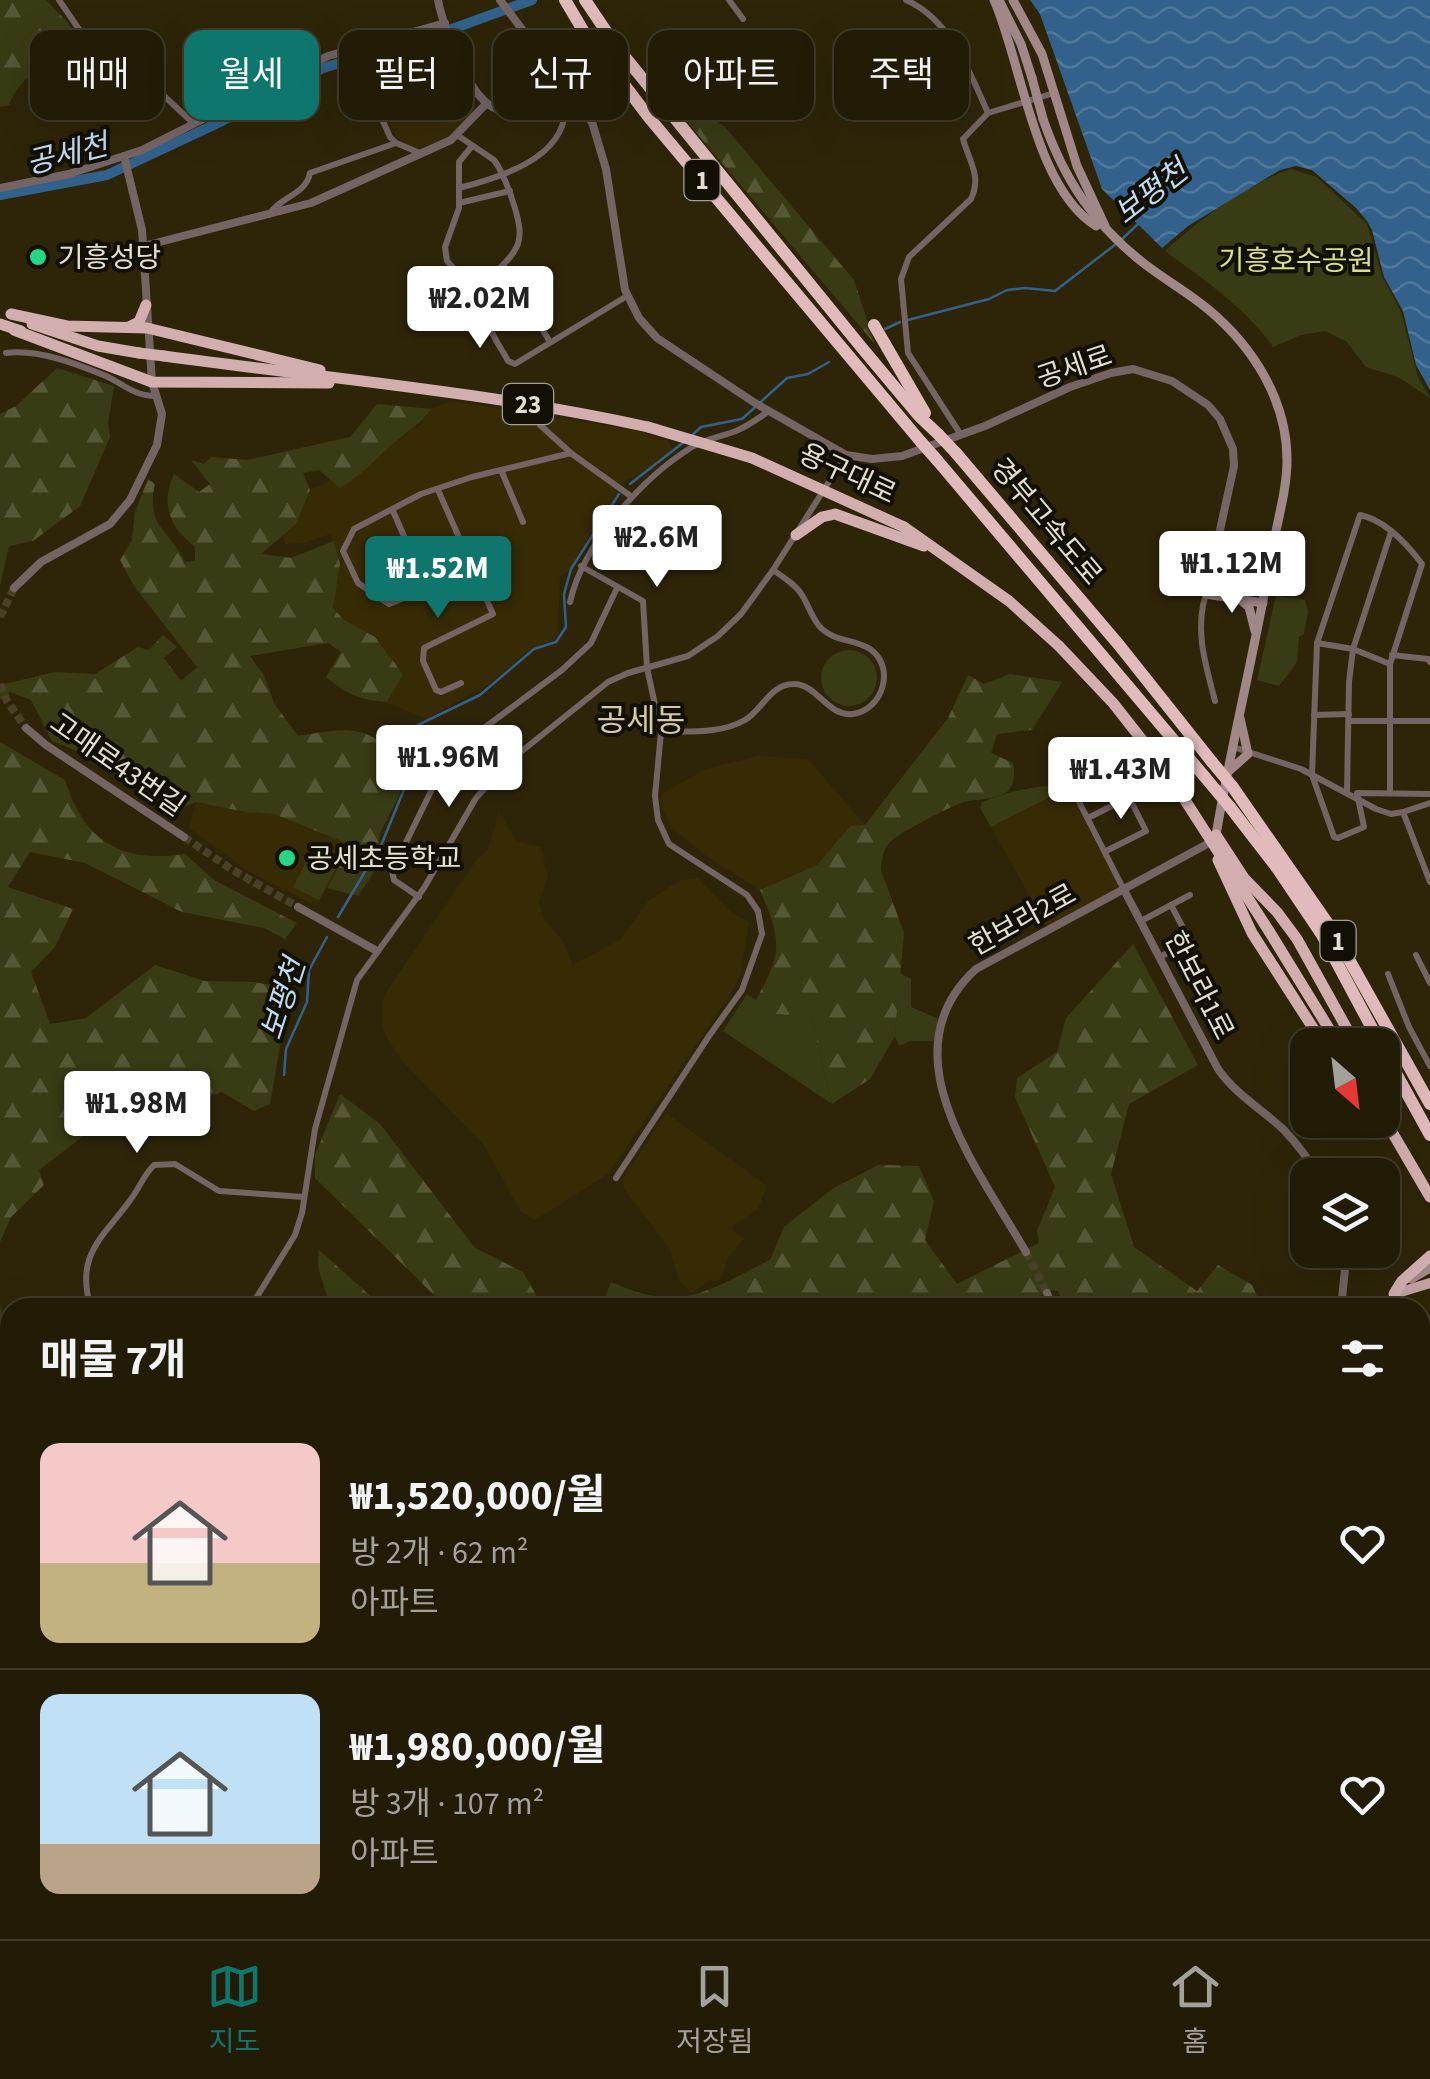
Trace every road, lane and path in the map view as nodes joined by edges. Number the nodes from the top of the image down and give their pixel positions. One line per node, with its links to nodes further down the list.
1 (59, 0): 26 (street)
2 (438, 0): 11 (street)
3 (500, 0): 14 (street)
4 (565, 0): 133 (highway, 경부고속도로 / 1, bridge)
5 (585, 0): 16 (highway); 61 (highway, 경부고속도로 / 1)
6 (730, 0): 10 (street)
7 (906, 0): 22 (street)
8 (996, 0): 19 (main road); 38 (main road, bridge)
9 (1013, 0): 18 (main road)
10 (743, 19)
11 (445, 23): 12 (street); 13 (street)
12 (421, 30)
13 (448, 30)
14 (522, 30)
15 (339, 54): 26 (street)
16 (639, 59)
17 (473, 87): 20 (street)
18 (1055, 93): 19 (street); 38 (main road)
19 (1024, 102): 22 (street); 38 (main road)
20 (486, 104): 21 (street); 27 (street)
21 (493, 107)
22 (988, 113): 62 (street)
23 (382, 120): 28 (street)
24 (564, 120): 32 (street)
25 (590, 120): 43 (street)
26 (195, 125): 31 (street)
27 (457, 135): 29 (street); 30 (street)
28 (396, 143): 30 (street); 37 (street)
29 (472, 146): 32 (street); 34 (street)
30 (422, 154): 37 (street)
31 (125, 159): 33 (street); 39 (street)
32 (504, 176): 34 (street); 35 (street)
33 (0, 188)
34 (459, 188): 36 (street)
35 (510, 191): 36 (street); 40 (street)
36 (459, 202): 42 (street)
37 (269, 215): 39 (street)
38 (1110, 235): 74 (main road)
39 (144, 246): 44 (street)
40 (503, 265): 41 (street); 53 (street)
41 (491, 277): 42 (street); 46 (street)
42 (466, 282): 46 (street)
43 (627, 296): 53 (street); 59 (street, 공세로)
44 (146, 305): 48 (highway); 49 (street); 52 (street)
45 (5, 311): 48 (highway); 54 (highway, 용구대로 / 23)
46 (489, 319): 53 (street)
47 (0, 324): 51 (highway, 용구대로 / 23)
48 (129, 327): 49 (highway)
49 (147, 328): 52 (highway); 57 (street)
50 (878, 329): 61 (highway)
51 (14, 330): 54 (highway, 용구대로 / 23); 57 (highway)
52 (163, 332): 56 (highway)
53 (550, 342)
54 (98, 346): 56 (highway, 용구대로 / 23, bridge)
55 (6, 353): 58 (street)
56 (348, 378): 57 (highway); 73 (highway, 용구대로 / 23, bridge)
57 (152, 382): 58 (street)
58 (156, 396): 77 (street)
59 (767, 410): 64 (street, 공세로); 67 (street)
60 (540, 424): 63 (street)
61 (937, 431): 104 (highway, 경부고속도로 / 1, bridge)
62 (961, 434): 64 (street, 공세로); 80 (street, 공세로)
63 (571, 453): 65 (street); 67 (street)
64 (846, 455): 71 (street)
65 (501, 470): 66 (street); 69 (street)
66 (438, 490): 68 (street); 72 (street)
67 (632, 497): 75 (street)
68 (393, 511): 79 (street); 79 (street)
69 (523, 522)
70 (1391, 532): 85 (street); 86 (street); 87 (street)
71 (796, 535): 73 (highway); 76 (street)
72 (466, 552): 79 (street); 90 (street)
73 (946, 555): 131 (highway, 용구대로 / 23, bridge)
74 (1270, 564): 81 (main road); 83 (main road)
75 (582, 566): 78 (street); 82 (street)
76 (773, 570): 89 (street); 99 (street)
77 (14, 588)
78 (617, 588): 89 (street); 98 (street)
79 (427, 589)
80 (1206, 594): 81 (main road); 91 (street)
81 (1237, 596): 83 (main road); 84 (main road)
82 (570, 602)
83 (1263, 603): 84 (main road)
84 (1256, 635): 92 (main road)
85 (1317, 642): 86 (street); 93 (street)
86 (1353, 648): 87 (street); 94 (street)
87 (1391, 660): 88 (street); 95 (street)
88 (1430, 662)
89 (647, 668): 99 (street); 102 (street)
90 (461, 683)
91 (1215, 701)
92 (1239, 710): 100 (main road); 101 (main road)
93 (1314, 714): 94 (street); 103 (street)
94 (1349, 718): 95 (street); 105 (street)
95 (1388, 721): 96 (street); 107 (street)
96 (1430, 721)
97 (26, 728): 113 (street, 고매로43번길)
98 (484, 728): 102 (street); 119 (street)
99 (661, 732): 142 (street)
100 (1232, 746): 101 (street); 104 (main road)
101 (1248, 754): 103 (street); 104 (main road)
102 (512, 759): 119 (street)
103 (1312, 774): 105 (street); 109 (street)
104 (1229, 780): 114 (main road); 136 (highway, 경부고속도로 / 1)
105 (1346, 791): 109 (street)
106 (1074, 792): 112 (street, 한보라1로)
107 (1390, 793): 108 (street); 109 (street)
108 (1430, 794)
109 (1356, 796): 111 (street)
110 (1430, 802): 111 (street)
111 (1403, 812): 116 (street)
112 (1088, 818): 115 (street, 한보라1로); 115 (street)
113 (184, 837)
114 (1214, 838): 117 (street, 한보라2로); 122 (highway); 124 (highway)
115 (1106, 852): 117 (street, 한보라1로)
116 (1430, 882)
117 (1124, 888): 123 (street, 한보라1로); 145 (street, 한보라2로)
118 (1190, 896): 120 (street)
119 (419, 897): 125 (street)
120 (1172, 905): 123 (street); 127 (street)
121 (298, 907): 125 (street)
122 (1277, 912): 124 (highway); 132 (highway)
123 (1141, 921): 127 (street, 한보라1로)
124 (1252, 934): 130 (highway)
125 (378, 952): 143 (street)
126 (1416, 955): 129 (street)
127 (1160, 957): 141 (street, 한보라1로)
128 (1388, 974): 134 (street)
129 (1430, 983)
130 (1313, 1028)
131 (1329, 1028)
132 (1346, 1028)
133 (1372, 1028)
134 (1430, 1066)
135 (1400, 1079): 137 (highway, 경부고속도로 / 1)
136 (1430, 1104)
137 (1430, 1135)
138 (1395, 1138): 140 (highway)
139 (1399, 1138): 140 (highway)
140 (1406, 1154): 144 (highway)
141 (1307, 1158)
142 (616, 1178)
143 (304, 1198): 152 (street); 153 (street)
144 (1430, 1198)
145 (1026, 1252)
146 (1430, 1256): 151 (highway)
147 (1345, 1268): 155 (street)
148 (1430, 1268): 151 (main road)
149 (1430, 1283): 151 (main road)
150 (1047, 1293): 154 (street)
151 (1394, 1294): 156 (main road)
152 (88, 1298)
153 (256, 1298)
154 (1049, 1298)
155 (1342, 1298)
156 (1393, 1298)

